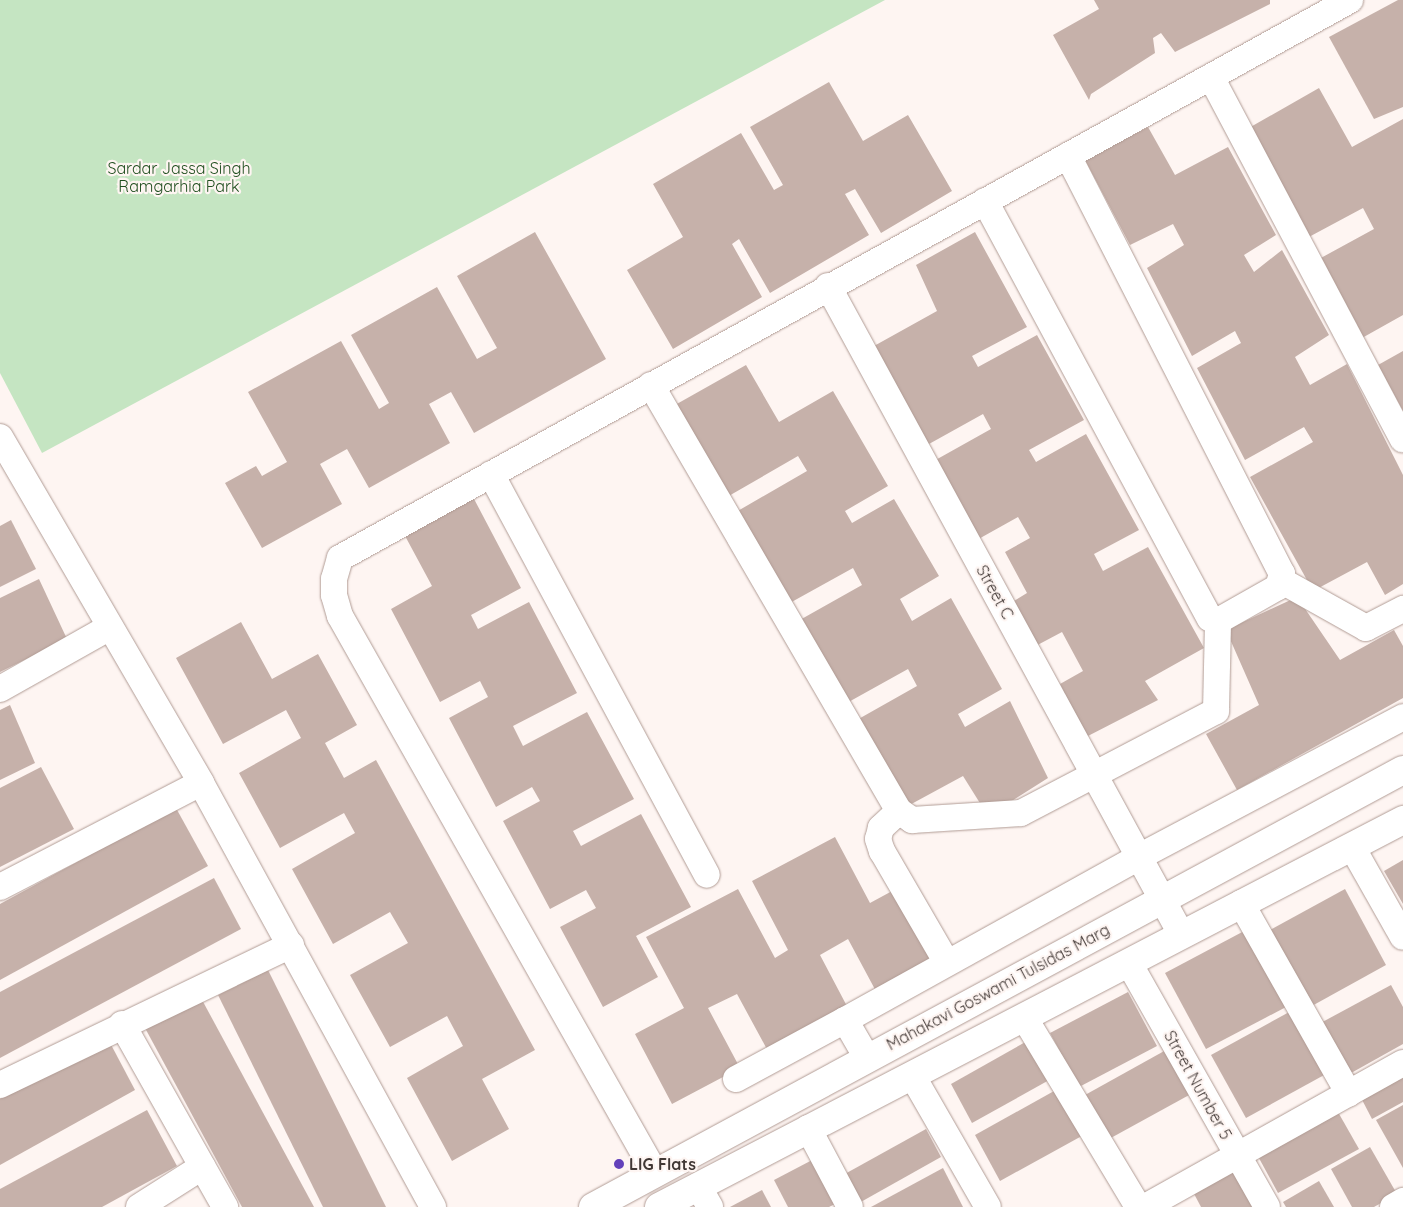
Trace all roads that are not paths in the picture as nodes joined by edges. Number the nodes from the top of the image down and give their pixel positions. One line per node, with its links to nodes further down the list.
1 (1350, 0): 2 (street)
2 (1211, 77): 3 (street); 8 (street)
3 (1068, 156): 4 (street); 11 (street)
4 (985, 201): 5 (street); 13 (street)
5 (828, 286): 6 (street); 18 (street, Street C)
6 (650, 385): 10 (street); 20 (street)
7 (0, 437): 9 (street)
8 (1403, 440)
9 (8, 469): 14 (street)
10 (492, 474): 24 (street); 45 (street)
11 (1282, 580): 12 (street); 13 (street)
12 (1403, 610)
13 (1218, 621): 18 (street)
14 (110, 627): 15 (street); 19 (street)
15 (0, 689)
16 (1403, 717): 23 (street)
17 (1403, 770): 26 (street, Mahakavi Goswami Tulsidas Marg)
18 (1096, 776): 20 (street); 23 (street, Street C)
19 (200, 783): 25 (street); 30 (street)
20 (899, 811): 32 (street)
21 (1403, 820): 22 (street)
22 (1352, 847): 27 (street); 29 (street)
23 (1140, 857): 26 (street, Street C); 32 (street)
24 (707, 875)
25 (0, 887)
26 (1162, 898): 28 (street, Street C); 36 (street, Mahakavi Goswami Tulsidas Marg)
27 (1241, 903): 28 (street); 41 (street)
28 (1181, 934): 31 (street)
29 (1403, 937)
30 (291, 945): 35 (street); 50 (street)
31 (1129, 963): 33 (street); 43 (street, Street Number 5)
32 (947, 964): 34 (street)
33 (1024, 1017): 38 (street); 55 (street)
34 (845, 1020): 36 (street); 39 (street)
35 (122, 1024): 40 (street); 44 (street)
36 (868, 1058): 45 (street, Mahakavi Goswami Tulsidas Marg)
37 (1403, 1063): 41 (street)
38 (912, 1075): 42 (street); 54 (street)
39 (736, 1079)
40 (0, 1085)
41 (1350, 1094): 43 (street)
42 (808, 1128): 46 (street); 53 (street)
43 (1239, 1157): 56 (street); 57 (street, Street Number 5)
44 (202, 1166): 48 (street); 49 (street)
45 (655, 1173): 51 (street, Mahakavi Goswami Tulsidas Marg)
46 (704, 1196): 52 (street)
47 (1403, 1201): 58 (street)
48 (138, 1207)
49 (225, 1207)
50 (433, 1207)
51 (593, 1207)
52 (658, 1207)
53 (850, 1207)
54 (988, 1207)
55 (1138, 1207)
56 (1145, 1207)
57 (1267, 1207)
58 (1393, 1207)

